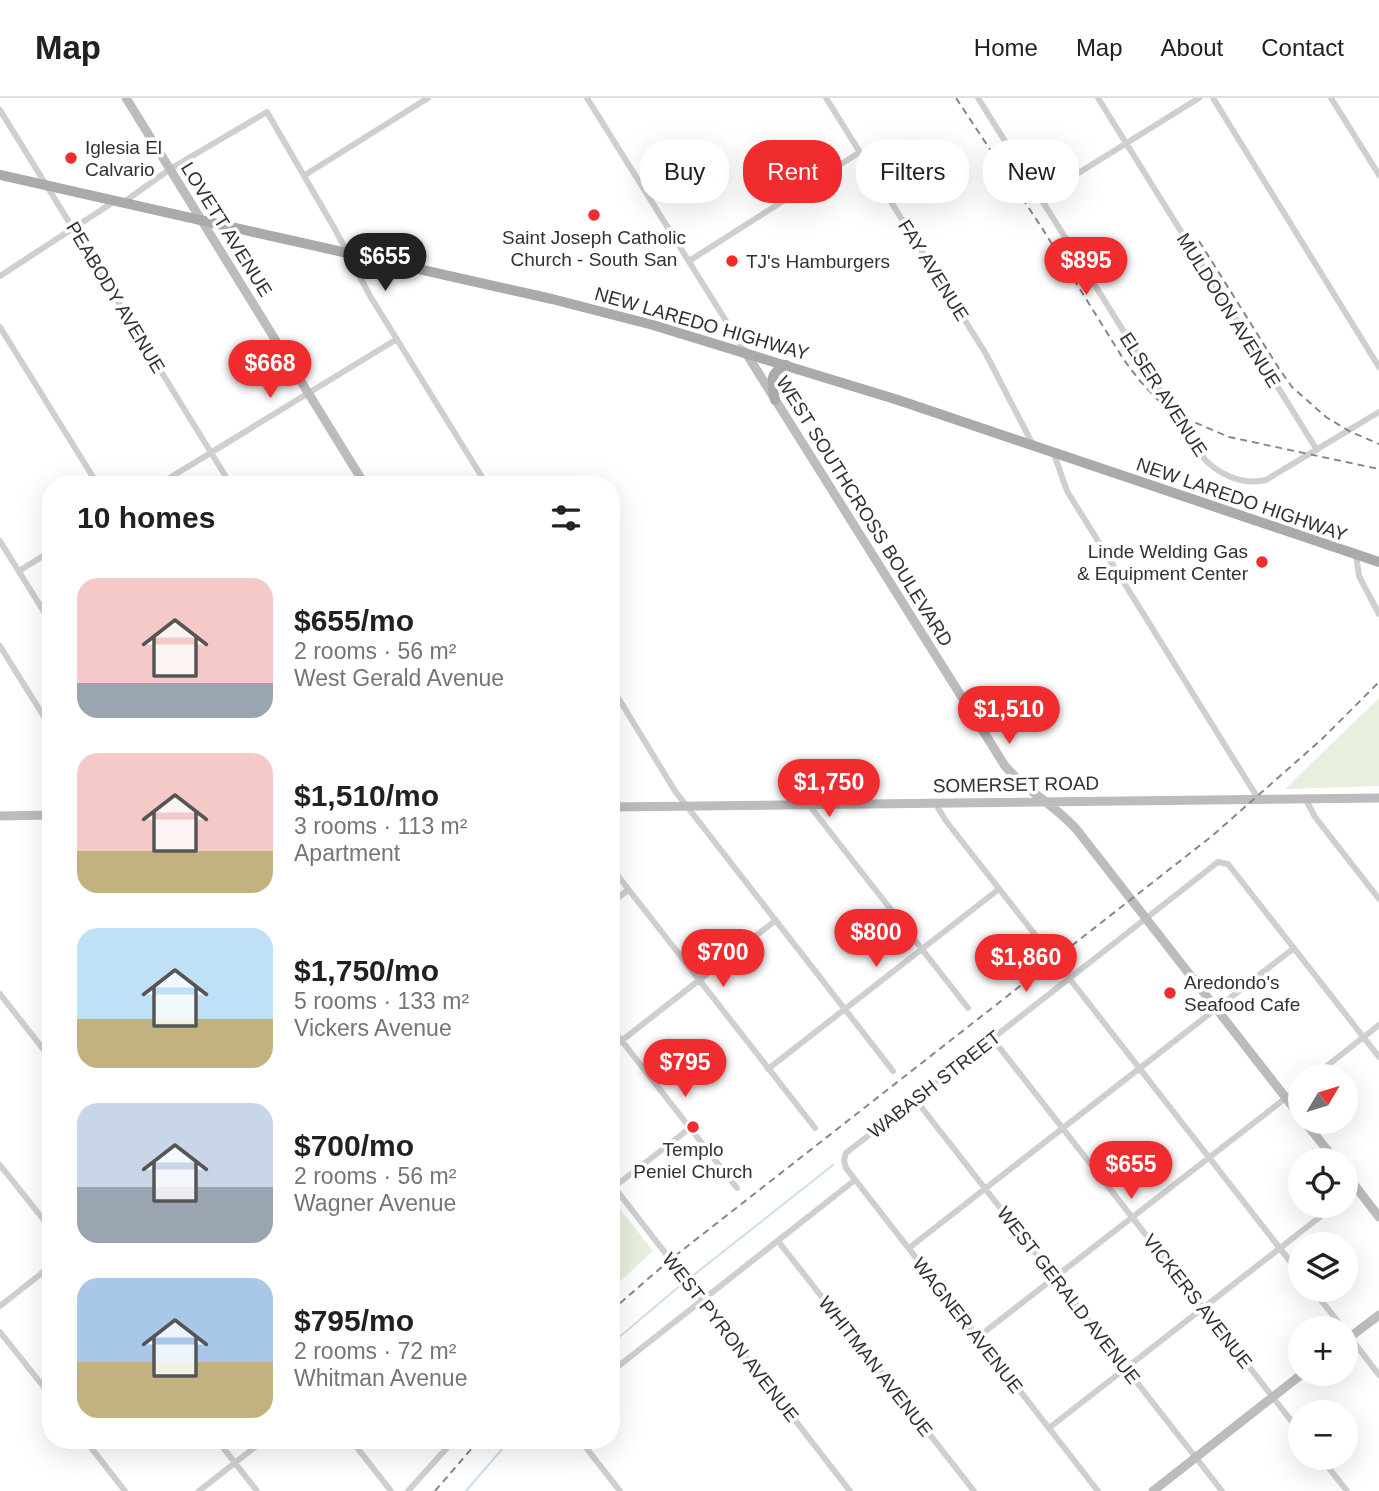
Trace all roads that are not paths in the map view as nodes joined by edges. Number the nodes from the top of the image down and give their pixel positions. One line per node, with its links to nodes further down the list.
1 (126, 98): 15 (main road, LOVETT AVENUE)
2 (428, 98): 18 (street)
3 (587, 98): 27 (street, WEST SOUTHCROSS BOULEVARD)
4 (826, 98): 13 (street, FAY AVENUE)
5 (978, 98): 11 (street, ELSER AVENUE)
6 (1098, 98): 12 (street, MULDOON AVENUE)
7 (1199, 98): 12 (street)
8 (1213, 98): 33 (street)
9 (1331, 98): 19 (street)
10 (0, 110): 20 (street, PEABODY AVENUE)
11 (1004, 140)
12 (1126, 144): 16 (street); 38 (street, MULDOON AVENUE)
13 (856, 146)
14 (856, 155): 27 (street)
15 (170, 169): 18 (street); 21 (street); 24 (main road, LOVETT AVENUE)
16 (1079, 173)
17 (0, 175): 20 (main road, NEW LAREDO HIGHWAY)
18 (305, 175): 26 (street)
19 (1379, 175)
20 (48, 186): 21 (main road, NEW LAREDO HIGHWAY); 25 (street, PEABODY AVENUE)
21 (119, 202): 24 (main road, NEW LAREDO HIGHWAY); 25 (street)
22 (892, 203): 37 (street, FAY AVENUE)
23 (1044, 203): 38 (street, ELSER AVENUE)
24 (202, 221): 26 (main road, NEW LAREDO HIGHWAY); 34 (main road, LOVETT AVENUE)
25 (74, 229): 28 (street); 39 (street, PEABODY AVENUE)
26 (347, 253): 30 (street); 31 (main road, NEW LAREDO HIGHWAY)
27 (689, 261): 31 (street, WEST SOUTHCROSS BOULEVARD)
28 (0, 276)
29 (0, 327): 41 (street)
30 (397, 338): 34 (street); 45 (street)
31 (746, 352): 32 (main road, NEW LAREDO HIGHWAY); 35 (main road, WEST SOUTHCROSS BOULEVARD)
32 (786, 365): 35 (main road); 37 (main road, NEW LAREDO HIGHWAY)
33 (1379, 367)
34 (308, 393): 39 (street); 44 (main road, LOVETT AVENUE)
35 (775, 400): 59 (main road, WEST SOUTHCROSS BOULEVARD)
36 (1379, 412): 38 (street)
37 (1034, 447): 40 (main road, NEW LAREDO HIGHWAY)
38 (1317, 450)
39 (211, 452): 42 (street); 43 (street, PEABODY AVENUE)
40 (1054, 454): 47 (main road, NEW LAREDO HIGHWAY); 58 (street)
41 (92, 476)
42 (172, 476)
43 (226, 476)
44 (359, 476)
45 (481, 476)
46 (0, 541): 50 (street)
47 (1356, 555): 49 (main road, NEW LAREDO HIGHWAY); 52 (street)
48 (42, 557): 50 (street)
49 (1379, 562)
50 (19, 571): 51 (street)
51 (42, 608)
52 (1379, 614)
53 (0, 646): 55 (street)
54 (620, 701): 62 (street)
55 (42, 714)
56 (1379, 797): 57 (main road, SOMERSET ROAD)
57 (1305, 798): 58 (main road, SOMERSET ROAD); 70 (street)
58 (1259, 800): 59 (main road, SOMERSET ROAD)
59 (1048, 801): 60 (main road, SOMERSET ROAD); 71 (main road, WEST SOUTHCROSS BOULEVARD)
60 (935, 803): 61 (main road, SOMERSET ROAD); 67 (street)
61 (809, 804): 62 (main road, SOMERSET ROAD); 75 (street)
62 (687, 806): 63 (main road, SOMERSET ROAD); 72 (street)
63 (620, 807)
64 (42, 815): 65 (main road)
65 (0, 816)
66 (620, 879): 68 (street)
67 (999, 889): 73 (street); 75 (street)
68 (628, 890): 69 (street); 77 (street)
69 (620, 896)
70 (1379, 899)
71 (1145, 919): 74 (street, WABASH STREET); 76 (street, WABASH STREET); 80 (main road, WEST SOUTHCROSS BOULEVARD)
72 (776, 920): 77 (street); 81 (street)
73 (1044, 946)
74 (1294, 948): 80 (street); 83 (street)
75 (922, 950): 79 (street); 81 (street)
76 (1069, 978): 84 (street, WABASH STREET); 89 (street)
77 (699, 980): 85 (street); 90 (street)
78 (0, 994): 86 (street)
79 (968, 1008)
80 (1216, 1008): 89 (street); 92 (main road, WEST SOUTHCROSS BOULEVARD)
81 (846, 1010): 90 (street); 91 (street)
82 (1379, 1026): 83 (street)
83 (1364, 1037): 87 (street); 88 (street)
84 (992, 1038): 93 (street, WABASH STREET); 97 (street, VICKERS AVENUE)
85 (621, 1041): 95 (street)
86 (42, 1048)
87 (1379, 1057)
88 (1329, 1064)
89 (1139, 1068): 97 (street); 101 (street)
90 (768, 1069): 96 (street)
91 (893, 1071)
92 (1286, 1098): 94 (main road, WEST SOUTHCROSS BOULEVARD); 101 (street)
93 (915, 1099): 100 (street, WABASH STREET); 106 (street, WEST GERALD AVENUE)
94 (1288, 1101)
95 (690, 1128): 103 (street); 105 (street)
96 (815, 1128)
97 (1062, 1128): 106 (street); 111 (street, VICKERS AVENUE)
98 (1314, 1134): 99 (main road)
99 (1326, 1148)
100 (844, 1156): 104 (street, WAGNER AVENUE)
101 (1209, 1158): 111 (street); 115 (street)
102 (0, 1165): 110 (street)
103 (620, 1179)
104 (856, 1180): 113 (street); 114 (street, WAGNER AVENUE)
105 (737, 1188)
106 (985, 1188): 114 (street); 118 (street, WEST GERALD AVENUE)
107 (1358, 1189): 109 (main road)
108 (620, 1195): 119 (street, WEST PYRON AVENUE)
109 (1379, 1217)
110 (42, 1218)
111 (1132, 1218): 118 (street); 122 (street, VICKERS AVENUE)
112 (1319, 1218): 115 (street)
113 (778, 1241): 119 (street); 153 (street, WHITMAN AVENUE)
114 (909, 1248): 127 (street, WAGNER AVENUE)
115 (1280, 1248): 116 (street); 122 (street)
116 (1288, 1258)
117 (42, 1273): 121 (street)
118 (1055, 1278): 127 (street); 130 (street, WEST GERALD AVENUE)
119 (702, 1300): 129 (street); 152 (street, WEST PYRON AVENUE)
120 (1321, 1302): 124 (street)
121 (0, 1306)
122 (1202, 1308): 130 (street); 134 (street, VICKERS AVENUE)
123 (1379, 1315): 125 (main road)
124 (1332, 1316)
125 (1358, 1328)
126 (0, 1332): 132 (street)
127 (978, 1337): 136 (street, WAGNER AVENUE)
128 (1358, 1350): 131 (street)
129 (620, 1365)
130 (1127, 1369): 136 (street); 143 (street, WEST GERALD AVENUE)
131 (1379, 1375)
132 (42, 1385)
133 (1288, 1385): 134 (main road)
134 (1273, 1396): 135 (street, VICKERS AVENUE); 143 (main road)
135 (1288, 1416)
136 (1048, 1428): 154 (street, WAGNER AVENUE)
137 (92, 1449): 146 (street)
138 (224, 1449): 144 (street)
139 (253, 1449): 144 (street)
140 (358, 1449): 149 (street)
141 (446, 1449): 150 (street)
142 (587, 1449): 151 (street)
143 (1196, 1457): 155 (main road); 156 (street, WEST GERALD AVENUE)
144 (235, 1463): 147 (street); 148 (street)
145 (1330, 1470): 157 (street)
146 (125, 1491)
147 (200, 1491)
148 (257, 1491)
149 (391, 1491)
150 (408, 1491)
151 (620, 1491)
152 (850, 1491)
153 (974, 1491)
154 (1098, 1491)
155 (1153, 1491)
156 (1222, 1491)
157 (1346, 1491)

